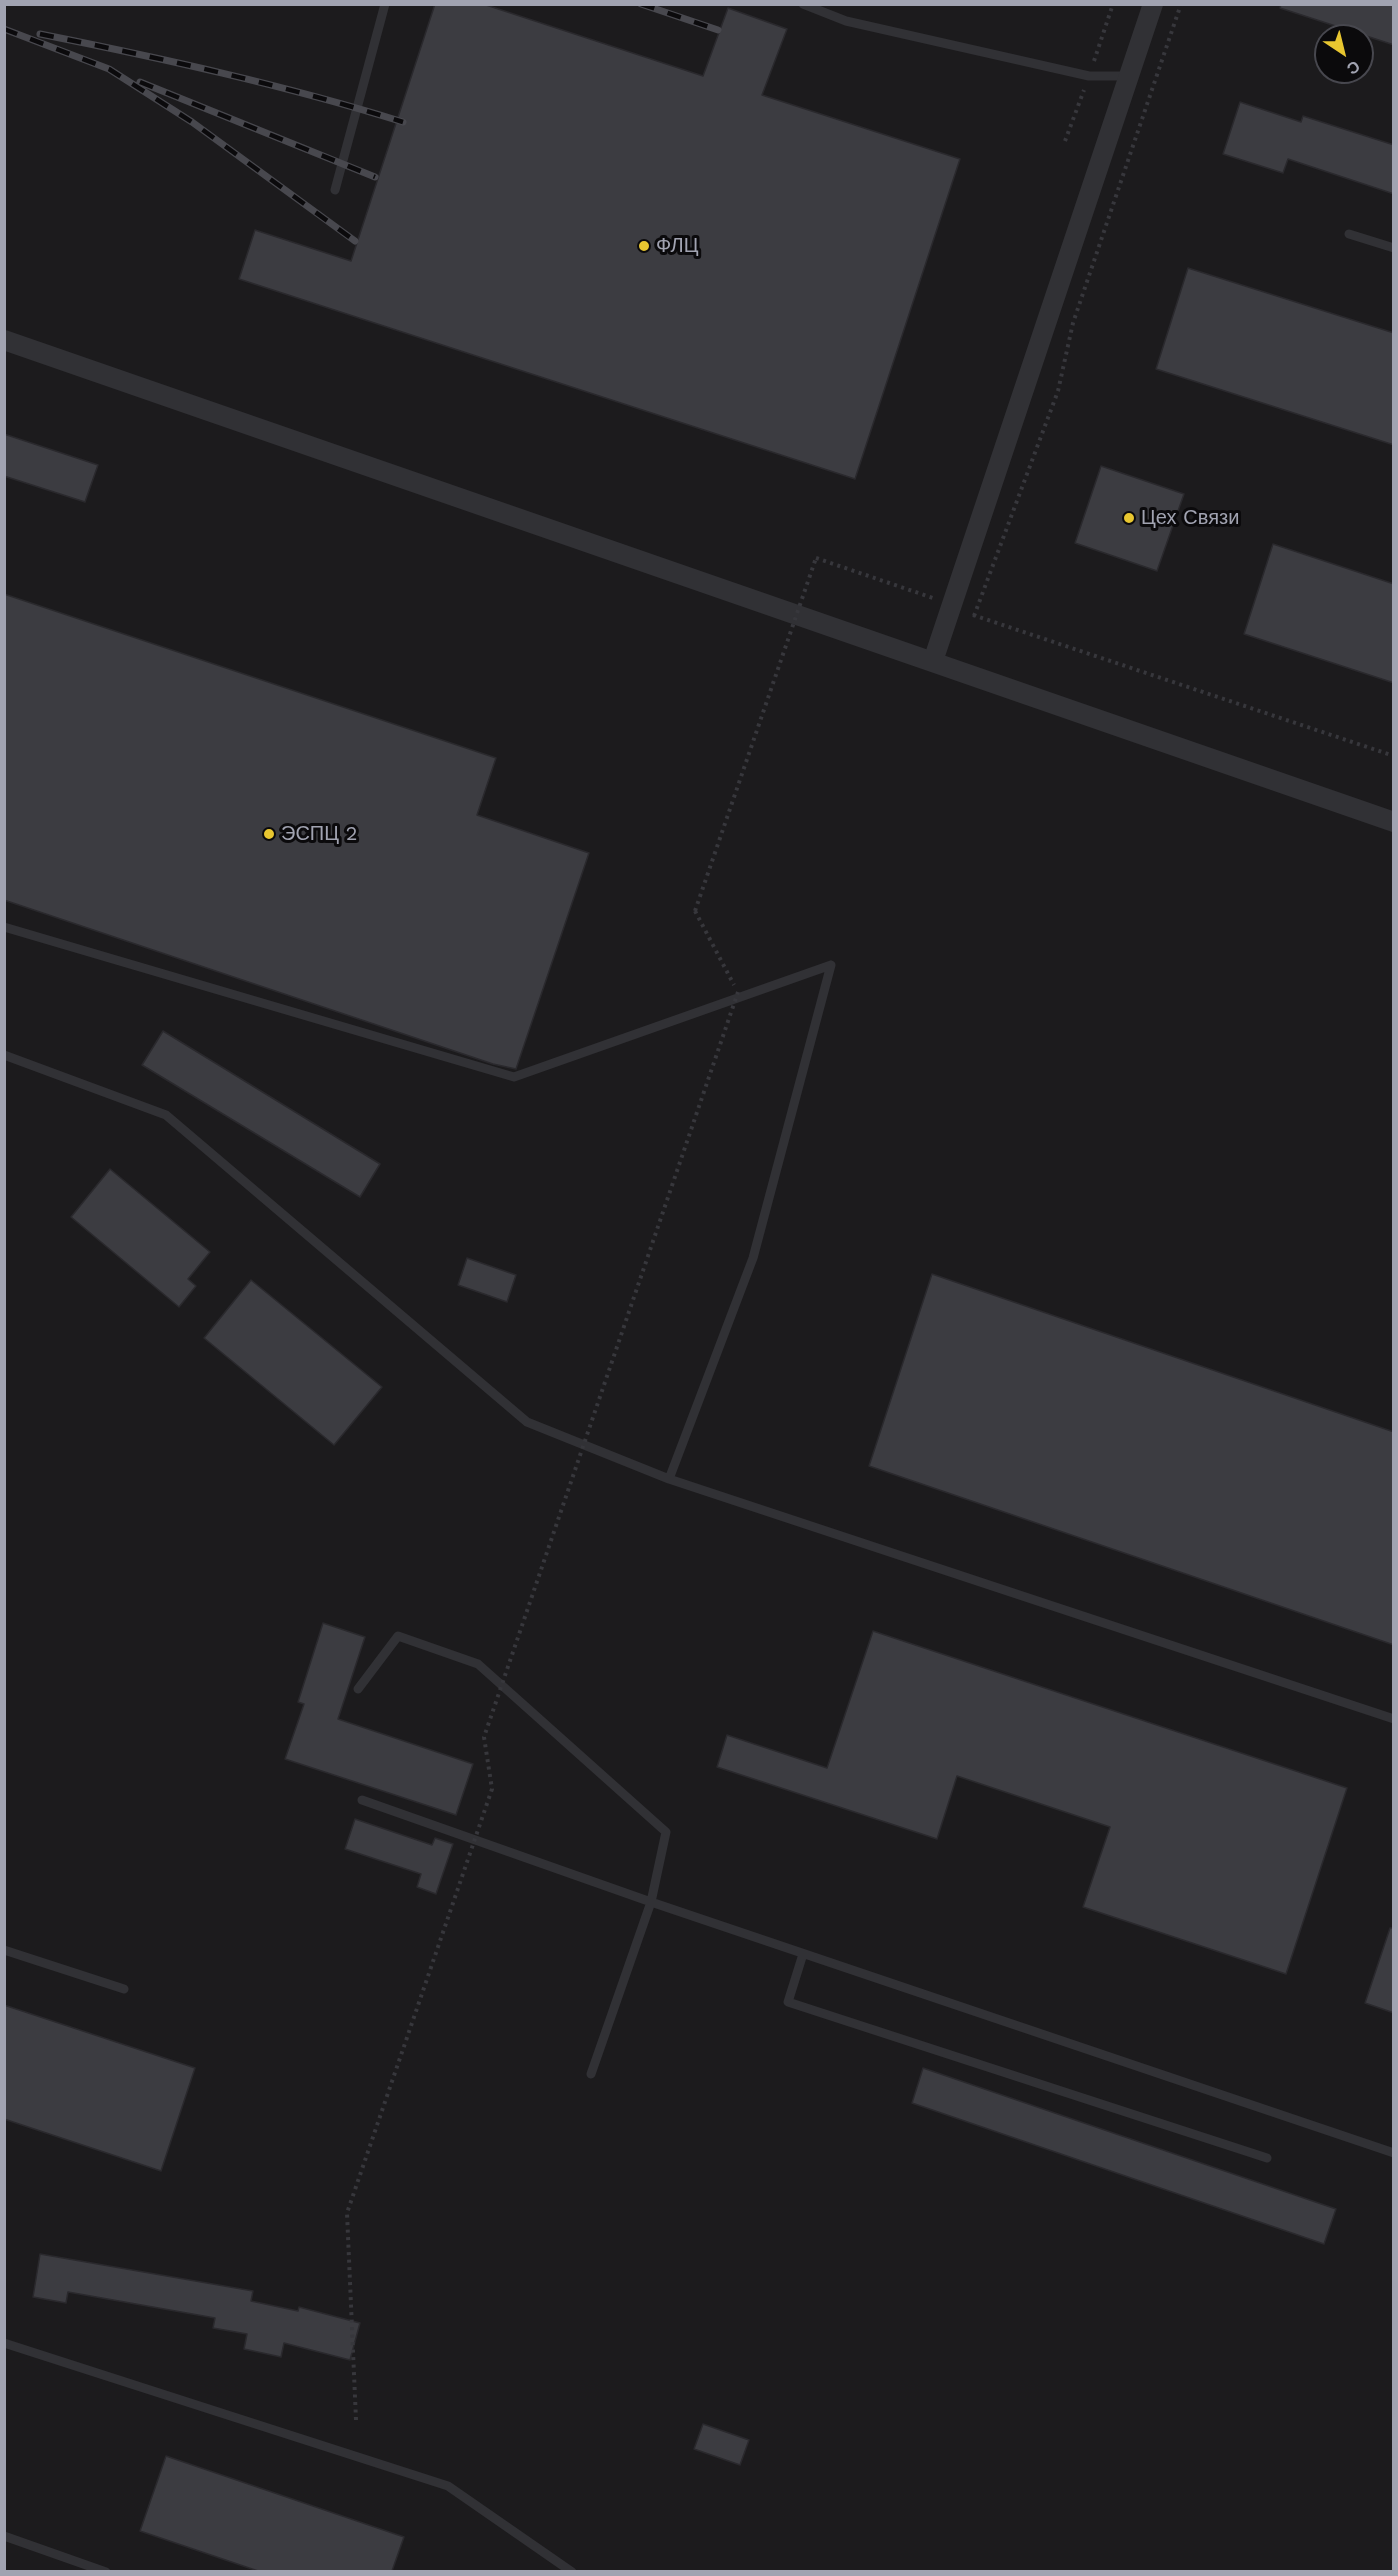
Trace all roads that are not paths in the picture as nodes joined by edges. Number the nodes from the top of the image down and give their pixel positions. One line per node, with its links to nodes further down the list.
1 (385, 4): 5 (lane)
2 (803, 4): 4 (lane)
3 (1153, 4): 4 (street)
4 (1131, 76): 9 (street)
5 (335, 190)
6 (1349, 234): 7 (lane)
7 (1394, 248)
8 (4, 340): 9 (street)
9 (933, 661): 10 (street)
10 (1394, 822)
11 (4, 927): 13 (lane)
12 (4, 1055): 13 (lane)
13 (669, 1479): 15 (lane)
14 (358, 1689): 17 (lane)
15 (1394, 1719)
16 (362, 1800): 17 (lane)
17 (651, 1902): 19 (lane); 21 (lane)
18 (4, 1950): 20 (lane)
19 (803, 1953): 22 (lane); 23 (lane)
20 (123, 1989)
21 (591, 2074)
22 (1394, 2153)
23 (1267, 2158)
24 (4, 2343): 27 (lane)
25 (4, 2536): 26 (lane)
26 (106, 2571)
27 (572, 2571)

